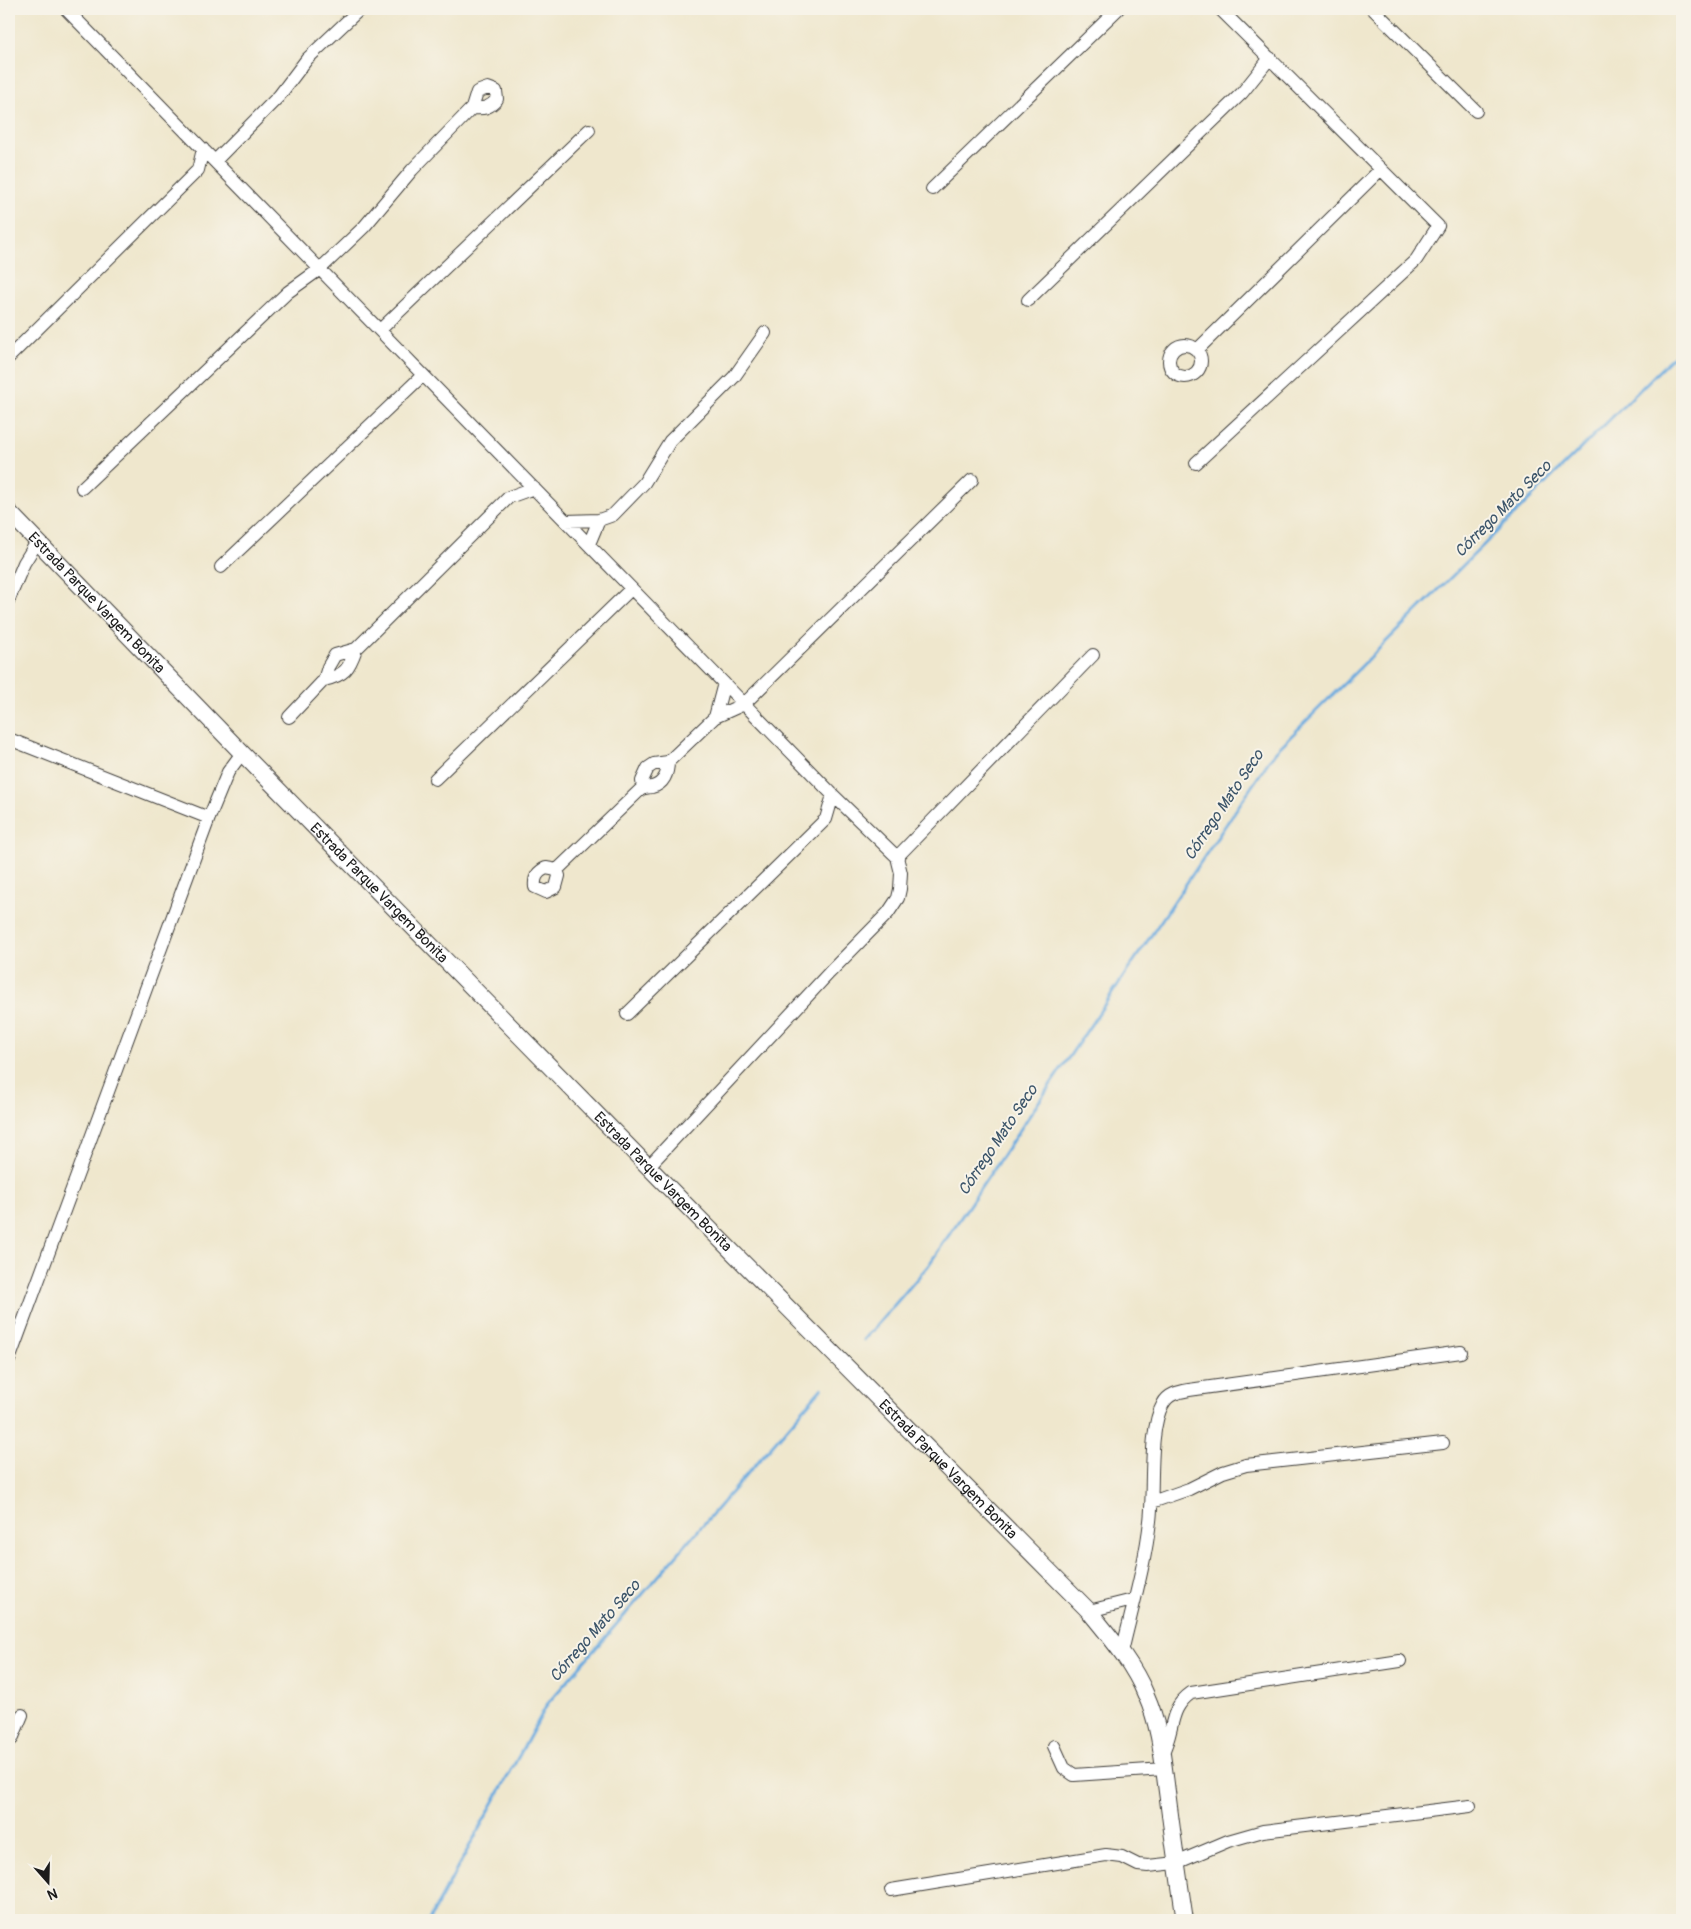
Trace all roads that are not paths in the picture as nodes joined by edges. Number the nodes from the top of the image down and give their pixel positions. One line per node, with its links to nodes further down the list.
1 (66, 9): 10 (street)
2 (360, 9): 11 (street)
3 (1118, 9): 14 (street)
4 (1220, 9): 6 (street)
5 (1372, 9): 8 (street)
6 (1270, 58): 12 (street); 16 (street)
7 (472, 108): 15 (street)
8 (1476, 111)
9 (589, 130): 17 (street)
10 (203, 149): 11 (street); 13 (street)
11 (219, 165): 13 (street); 15 (street)
12 (1381, 169): 19 (street); 22 (street)
13 (198, 170): 20 (street)
14 (932, 189)
15 (320, 269): 17 (street); 25 (street)
16 (1028, 300)
17 (380, 330): 21 (street)
18 (765, 333): 29 (street)
19 (1197, 350)
20 (9, 357)
21 (423, 375): 23 (street); 34 (street)
22 (1196, 463)
23 (519, 474): 26 (street); 27 (street)
24 (972, 480): 39 (street)
25 (82, 488)
26 (534, 488): 27 (street); 30 (street)
27 (509, 497): 40 (street)
28 (9, 512): 32 (main road, Estrada Parque Vargem Bonita)
29 (599, 520): 30 (street); 33 (street)
30 (566, 522): 33 (street)
31 (9, 525): 32 (street)
32 (32, 536): 36 (street); 43 (main road, Estrada Parque Vargem Bonita)
33 (589, 544): 35 (street)
34 (221, 567)
35 (631, 588): 38 (street); 45 (street)
36 (9, 599)
37 (1093, 655): 51 (street)
38 (724, 683): 39 (street); 41 (street)
39 (744, 704): 41 (street); 47 (street)
40 (289, 717)
41 (715, 717): 44 (street)
42 (9, 739): 49 (street)
43 (242, 754): 49 (street); 54 (main road, Estrada Parque Vargem Bonita)
44 (668, 762): 46 (street); 46 (street)
45 (435, 779)
46 (643, 788): 52 (street)
47 (833, 795): 48 (street); 50 (street)
48 (850, 812): 50 (street); 51 (street)
49 (209, 818): 56 (street)
50 (826, 819): 53 (street)
51 (897, 857): 54 (street)
52 (557, 870)
53 (627, 1014)
54 (649, 1166): 60 (main road, Estrada Parque Vargem Bonita)
55 (1460, 1352): 58 (street)
56 (9, 1360)
57 (1443, 1443): 58 (street)
58 (1152, 1502): 59 (street)
59 (1133, 1600): 60 (street); 61 (street)
60 (1089, 1610): 61 (main road, Estrada Parque Vargem Bonita)
61 (1122, 1652): 66 (main road, Estrada Parque Vargem Bonita)
62 (1400, 1661): 66 (street)
63 (22, 1715): 64 (street)
64 (9, 1741)
65 (1054, 1746): 66 (street)
66 (1163, 1762): 68 (main road, Estrada Parque Vargem Bonita)
67 (1470, 1806): 68 (street)
68 (1176, 1863): 69 (street); 70 (main road, Estrada Parque Vargem Bonita)
69 (891, 1890)
70 (1185, 1920)

